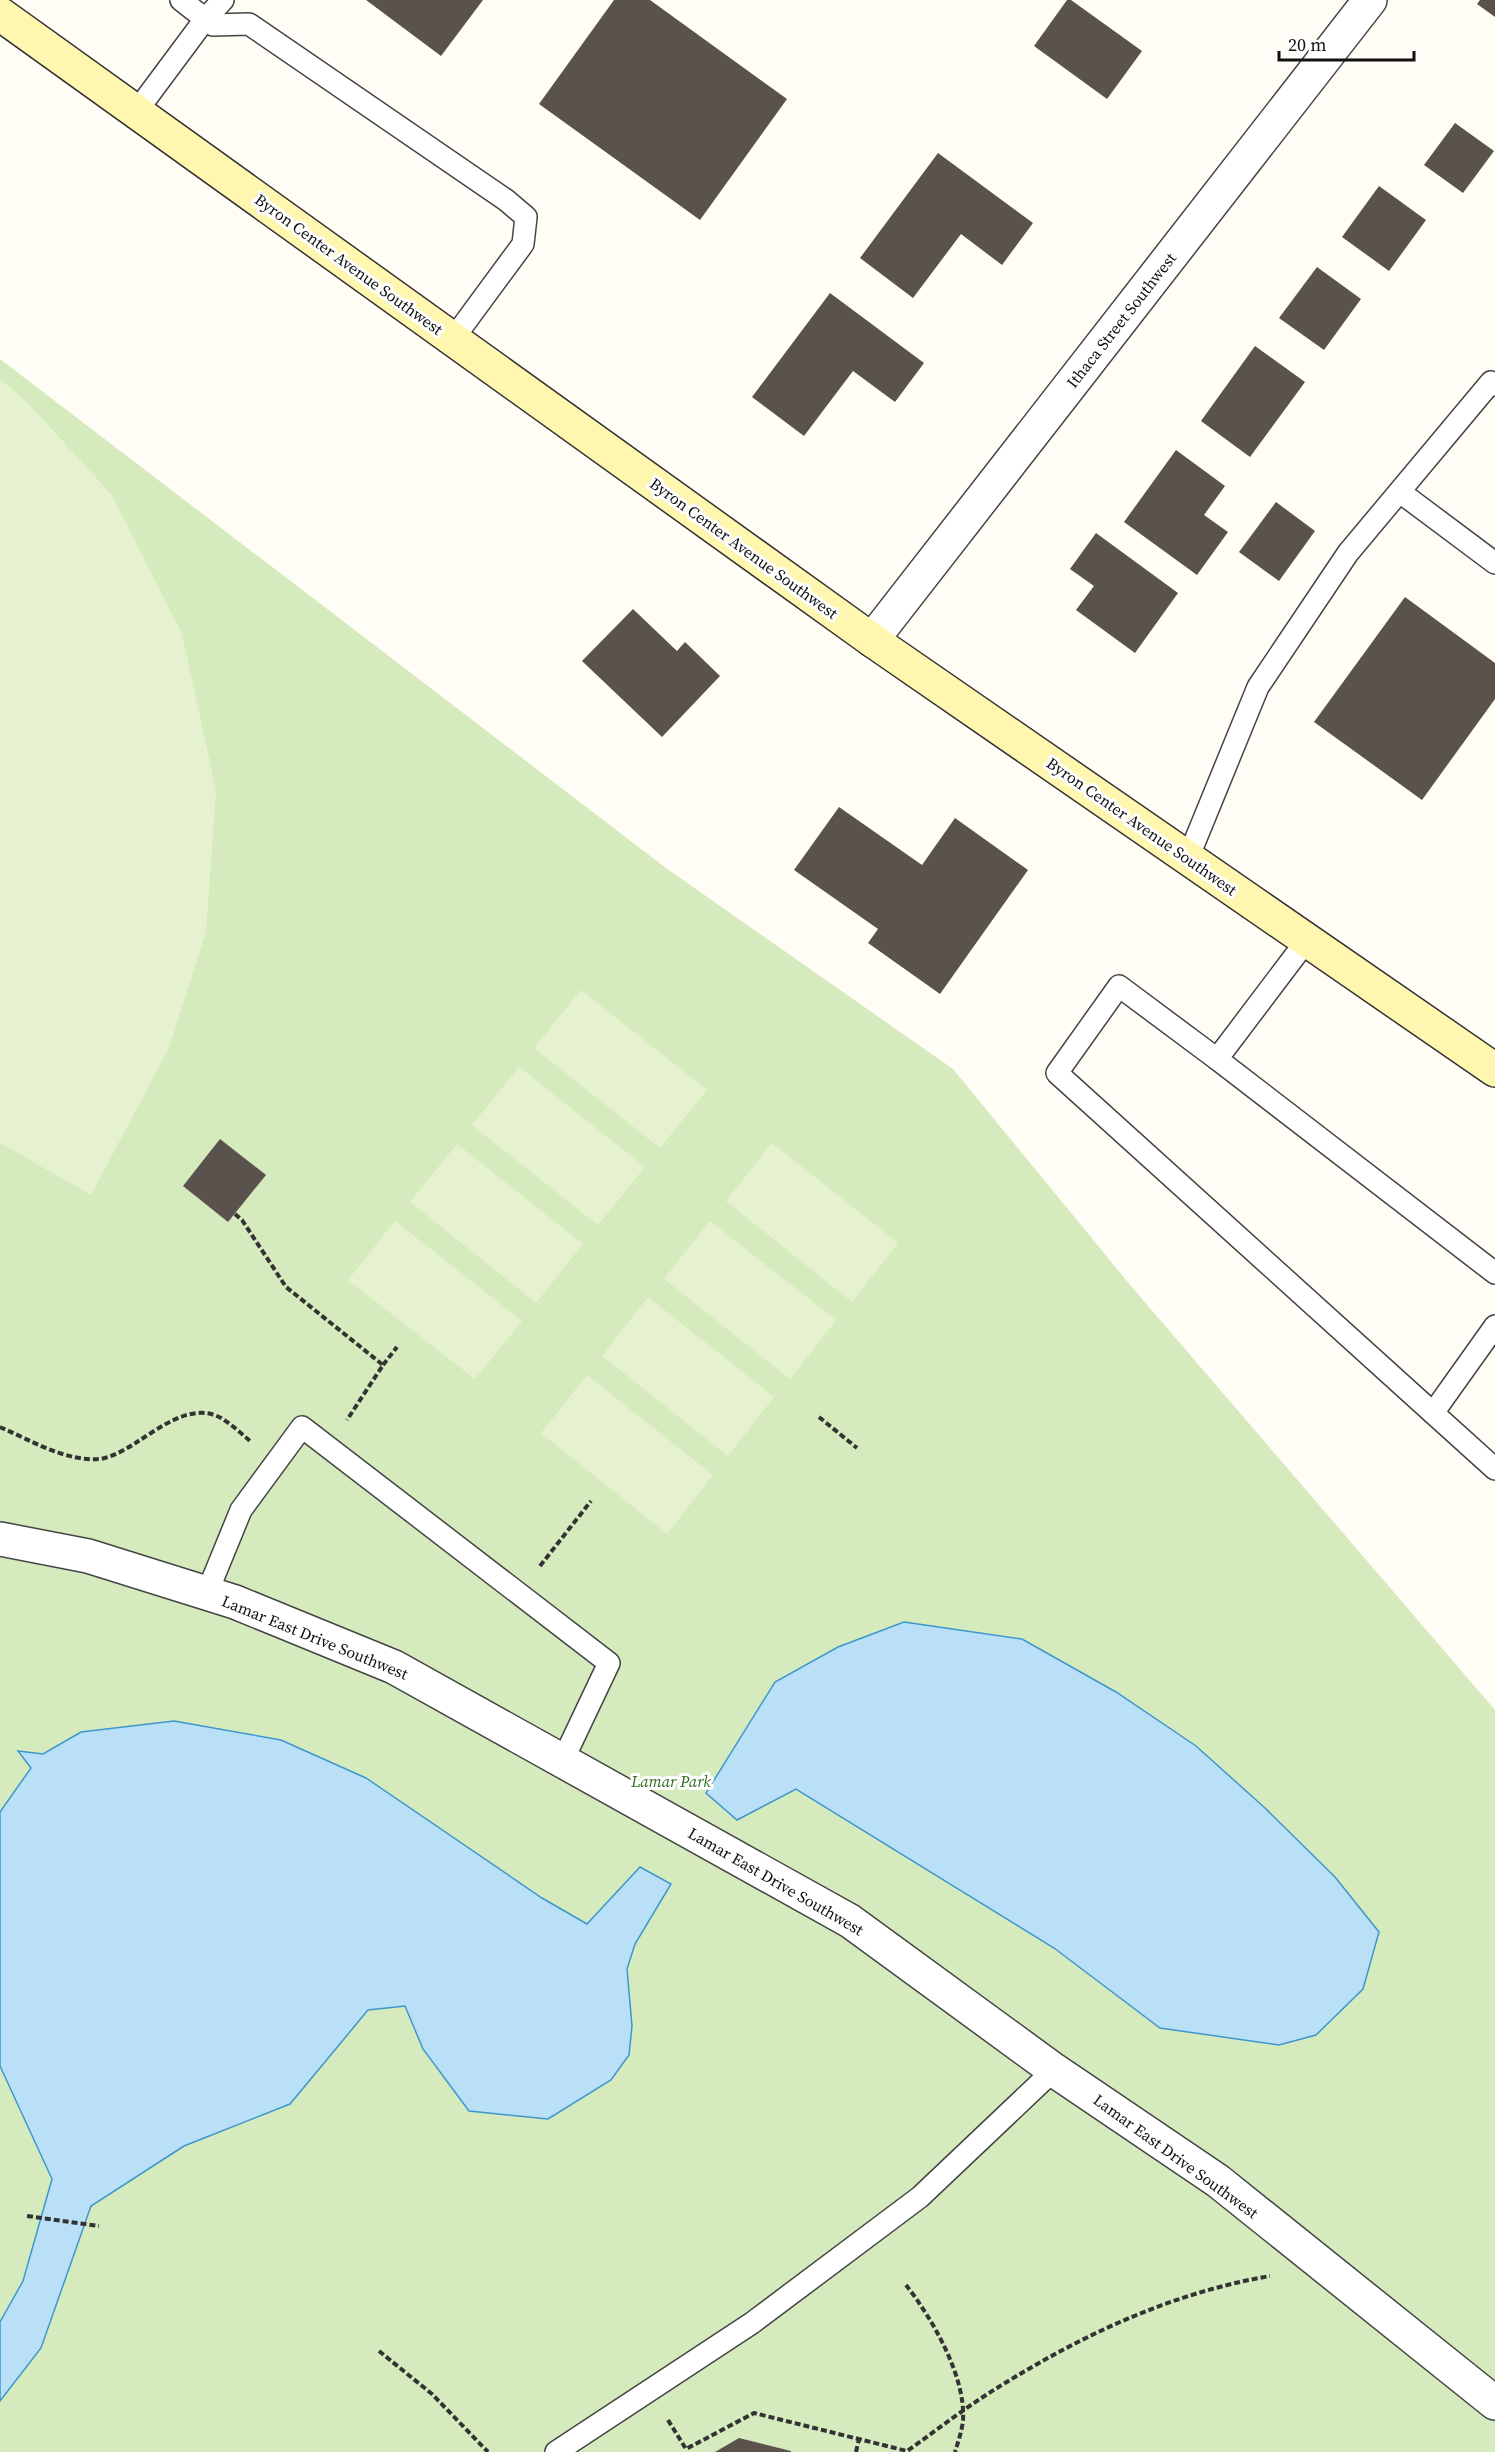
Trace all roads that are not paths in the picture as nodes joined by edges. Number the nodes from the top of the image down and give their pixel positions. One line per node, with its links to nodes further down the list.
1 (181, 0): 5 (lane)
2 (223, 0): 5 (lane)
3 (1370, 0): 11 (street, Ithaca Street Southwest)
4 (0, 14): 6 (main road, Byron Center Avenue Southwest)
5 (206, 18): 6 (lane); 7 (lane)
6 (136, 112): 7 (main road, Byron Center Avenue Southwest)
7 (453, 339): 11 (main road, Byron Center Avenue Southwest)
8 (1495, 385): 9 (lane)
9 (1400, 492): 10 (lane); 12 (lane)
10 (1495, 563)
11 (872, 640): 12 (main road, Byron Center Avenue Southwest)
12 (1188, 858): 13 (main road, Byron Center Avenue Southwest)
13 (1307, 940): 14 (lane); 15 (main road, Byron Center Avenue Southwest)
14 (1217, 1059): 16 (lane); 18 (lane)
15 (1495, 1070)
16 (1495, 1273)
17 (1495, 1326): 18 (lane)
18 (1433, 1413): 19 (lane)
19 (1495, 1469)
20 (0, 1539): 21 (street, Lamar East Drive Southwest)
21 (207, 1593): 22 (street, Lamar East Drive Southwest); 22 (lane)
22 (562, 1760): 23 (street, Lamar East Drive Southwest)
23 (1054, 2070): 24 (street, Lamar East Drive Southwest); 25 (lane)
24 (1495, 2403)
25 (556, 2452)

